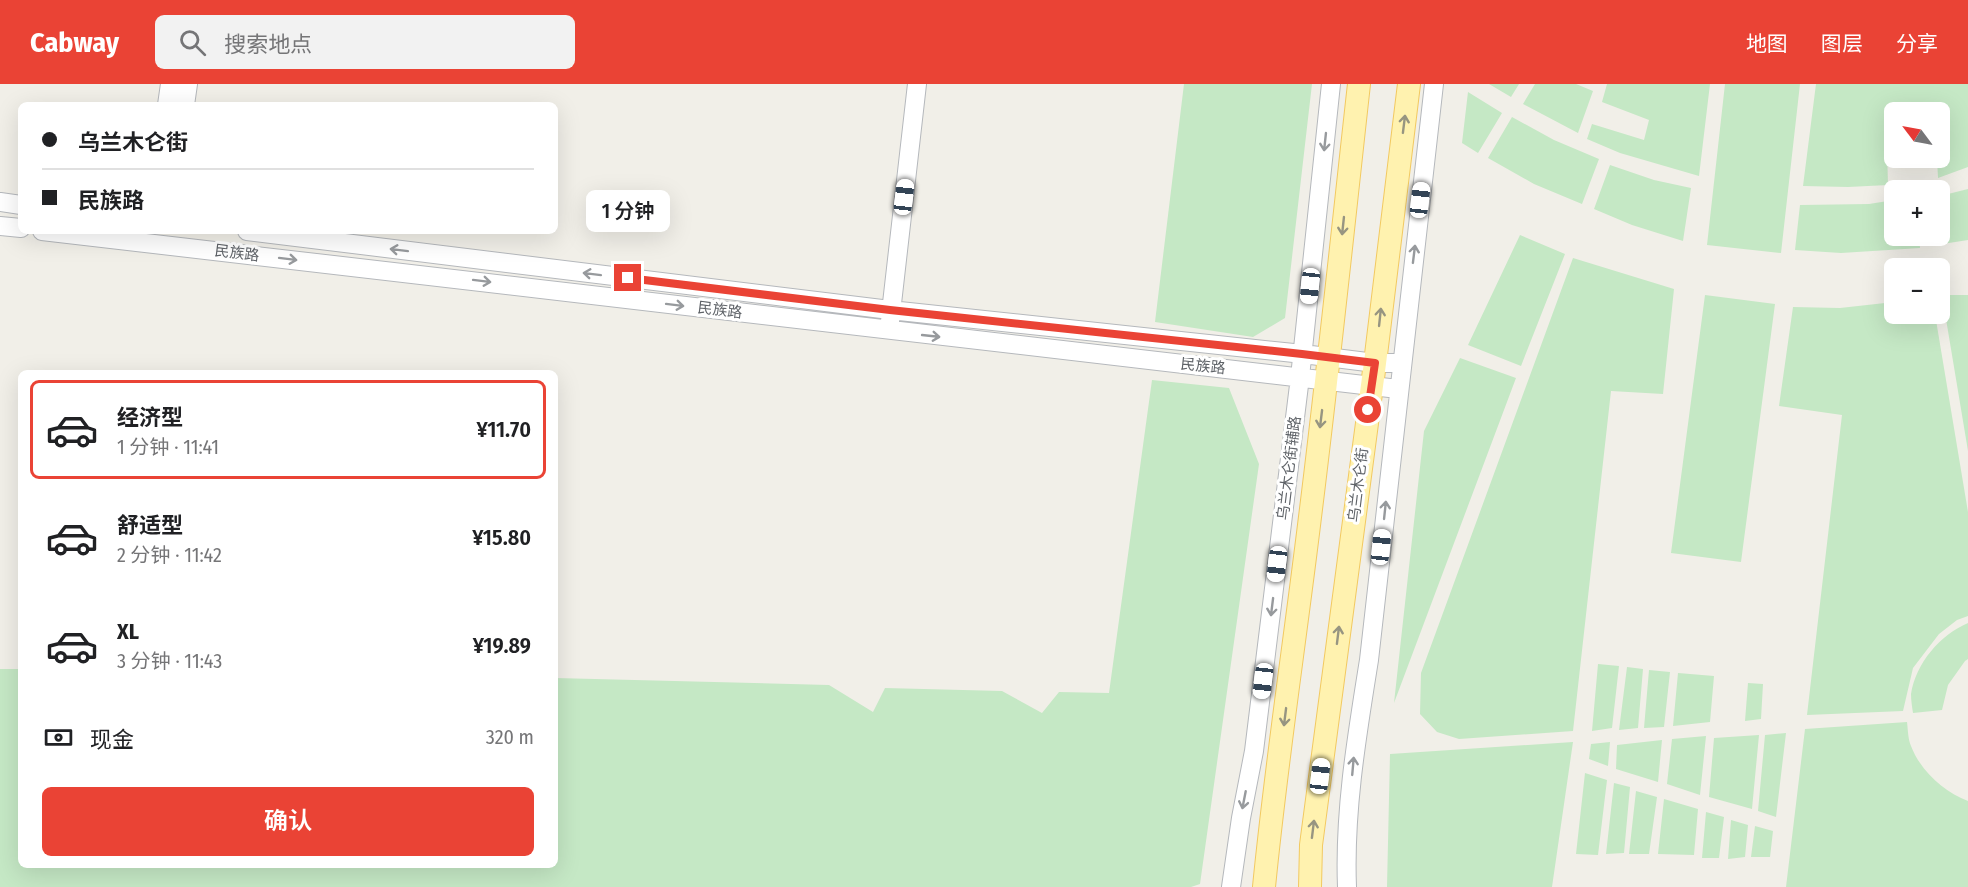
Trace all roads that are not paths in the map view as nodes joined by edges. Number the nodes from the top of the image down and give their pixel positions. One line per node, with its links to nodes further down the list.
1 (170, 84): 8 (street)
2 (188, 84): 9 (street)
3 (917, 84): 18 (street)
4 (1331, 84): 20 (street, 乌兰木仑街辅路, one-way to 20)
5 (1359, 84): 21 (main road, one-way to 21)
6 (1409, 84): 22 (main road, 乌兰木仑街, one-way to 6)
7 (1434, 84): 23 (street, one-way to 7)
8 (167, 102)
9 (185, 102)
10 (0, 202): 11 (street)
11 (18, 205)
12 (0, 226): 13 (street)
13 (18, 228)
14 (96, 234): 16 (street, 民族路)
15 (271, 234): 18 (street, 民族路, one-way to 15)
16 (150, 237): 17 (street, 民族路)
17 (171, 238): 19 (street, 民族路, one-way to 19)
18 (890, 310): 19 (street); 20 (street, 民族路)
19 (890, 331): 24 (street, 民族路, one-way to 24)
20 (1302, 354): 21 (street, 民族路); 24 (street, 乌兰木仑街辅路)
21 (1328, 357): 22 (street, 民族路); 25 (main road)
22 (1375, 363): 23 (street, 民族路); 26 (main road, 乌兰木仑街)
23 (1401, 363): 27 (street)
24 (1300, 377): 25 (street, 民族路); 28 (street, 乌兰木仑街辅路, one-way to 28)
25 (1326, 380): 26 (street, 民族路); 29 (main road, one-way to 29)
26 (1371, 387): 27 (street, 民族路); 30 (main road, 乌兰木仑街, one-way to 26)
27 (1398, 389): 31 (street, one-way to 27)
28 (1231, 887)
29 (1264, 887)
30 (1310, 887)
31 (1347, 887)

